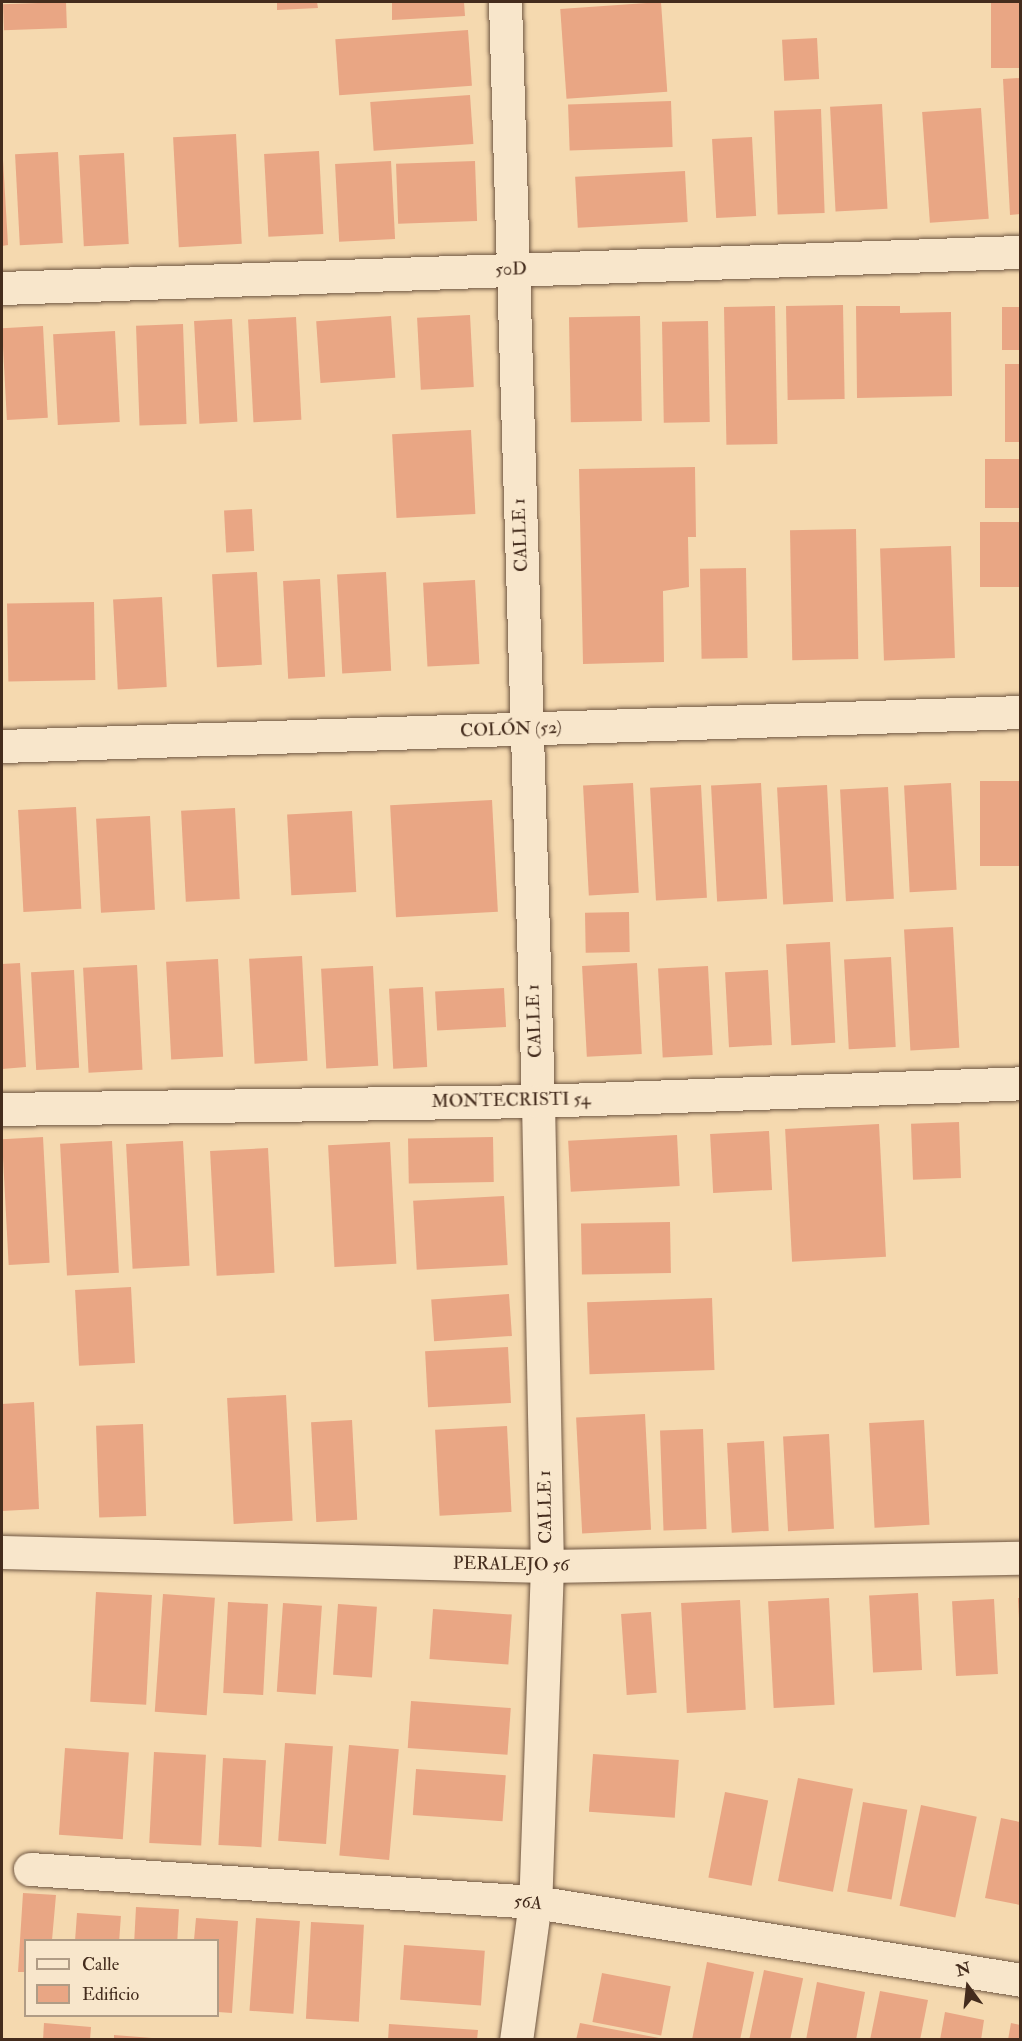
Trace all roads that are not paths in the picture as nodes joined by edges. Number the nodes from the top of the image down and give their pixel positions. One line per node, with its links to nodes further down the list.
1 (505, 2): 3 (street, CALLE 1)
2 (1020, 252): 3 (street, 50D)
3 (514, 270): 4 (street, 50D); 6 (street, CALLE 1)
4 (2, 288)
5 (1020, 712): 6 (street, COLÓN (52))
6 (526, 730): 7 (street, COLÓN (52)); 9 (street, CALLE 1)
7 (2, 746)
8 (1020, 1083): 9 (street, MONTECRISTI 54)
9 (538, 1101): 10 (street, MONTECRISTI 54); 13 (street, CALLE 1)
10 (2, 1108)
11 (2, 1551): 13 (street, PERALEJO 56)
12 (1020, 1558): 13 (street, PERALEJO 56)
13 (547, 1566): 15 (street, CALLE 1)
14 (30, 1869): 15 (street, 56A)
15 (535, 1902): 16 (street, 56A); 17 (street, CALLE 1)
16 (1020, 1980)
17 (516, 2040)

